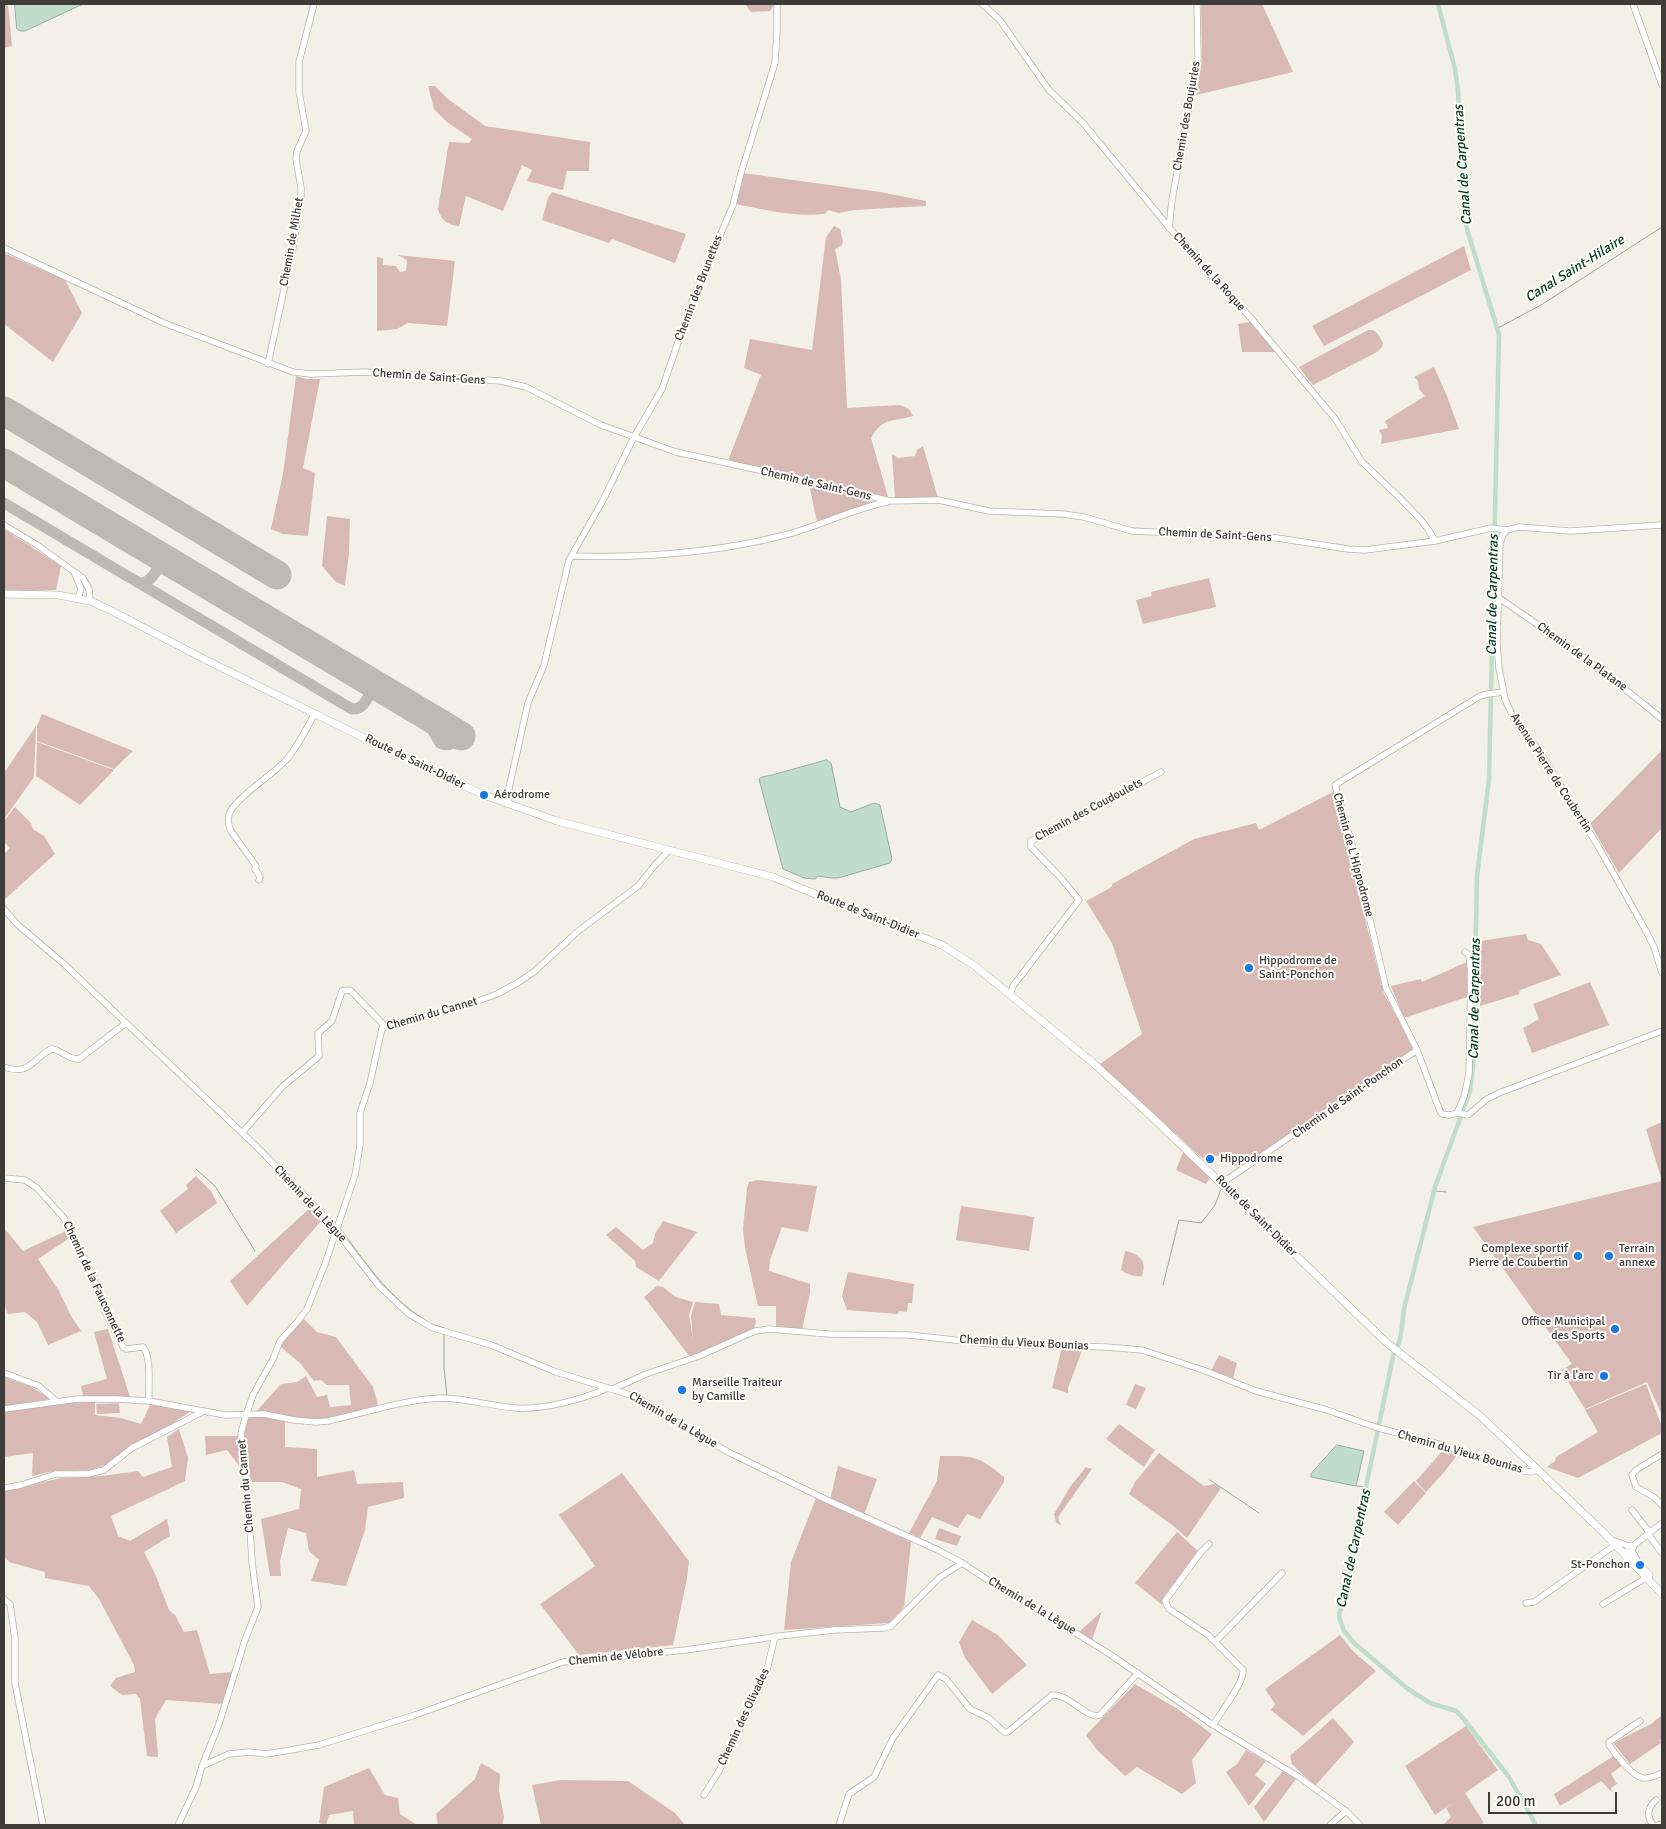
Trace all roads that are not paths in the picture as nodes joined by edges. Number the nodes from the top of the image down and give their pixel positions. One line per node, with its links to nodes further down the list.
1 (314, 4): 9 (street, Chemin de Milhet)
2 (777, 4): 10 (street, Chemin des Brunettes)
3 (982, 4): 7 (street, Chemin de la Roque)
4 (1197, 4): 7 (street, Chemin des Boujurles)
5 (1633, 4): 6 (street)
6 (1662, 85)
7 (1169, 228): 15 (street, Chemin de la Roque)
8 (4, 248): 9 (street, Chemin de Saint-Gens)
9 (268, 364): 10 (street, Chemin de Saint-Gens)
10 (634, 437): 11 (street, Chemin de Saint-Gens); 16 (street, Chemin des Brunettes)
11 (890, 502): 15 (street, Chemin de Saint-Gens); 16 (street)
12 (4, 525): 17 (street)
13 (1662, 525): 14 (street, Chemin de Saint-Gens)
14 (1507, 530): 15 (street, Chemin de Saint-Gens); 20 (street, Avenue Pierre de Coubertin)
15 (1435, 541)
16 (572, 556): 26 (street, Chemin des Brunettes)
17 (74, 573): 19 (street); 21 (street)
18 (4, 594): 19 (main road, Route de Saint-Didier)
19 (78, 598): 21 (main road, Route de Saint-Didier)
20 (1499, 598): 22 (street, Avenue Pierre de Coubertin); 24 (street, Chemin de la Platane)
21 (90, 601): 23 (main road, Route de Saint-Didier)
22 (1503, 692): 33 (street, Avenue Pierre de Coubertin); 38 (street, Chemin de L'Hippodrome)
23 (315, 713): 27 (main road, Route de Saint-Didier); 30 (street)
24 (1662, 719)
25 (1161, 772): 34 (street, Chemin des Coudoulets)
26 (508, 790): 27 (street); 28 (street, Chemin des Brunettes)
27 (492, 798): 28 (main road, Route de Saint-Didier)
28 (506, 804): 29 (main road, Route de Saint-Didier)
29 (669, 850): 34 (main road, Route de Saint-Didier); 44 (street, Chemin du Cannet)
30 (259, 880)
31 (4, 909): 35 (street, Chemin de la Lègue)
32 (1465, 952): 40 (street)
33 (1662, 973)
34 (1010, 995): 43 (main road, Route de Saint-Didier)
35 (126, 1023): 39 (street); 41 (street, Chemin de la Lègue)
36 (382, 1023): 41 (street)
37 (1662, 1031): 40 (street, Chemin de Saint-Ponchon)
38 (1417, 1050): 40 (street, Chemin de Saint-Ponchon); 43 (street, Chemin de Saint-Ponchon)
39 (4, 1068)
40 (1458, 1113)
41 (242, 1133): 44 (street, Chemin de la Lègue)
42 (4, 1178): 48 (street, Chemin de la Fauconnette)
43 (1222, 1183): 53 (main road, Route de Saint-Didier)
44 (337, 1230): 46 (street, Chemin de la Lègue); 51 (street, Chemin du Cannet)
45 (4, 1373): 47 (street)
46 (611, 1388): 51 (street, Chemin du Vieux Bounias); 53 (street, Chemin du Vieux Bounias); 64 (street, Chemin de la Lègue)
47 (56, 1401): 48 (street, Chemin du Vieux Bounias); 49 (street, Chemin du Vieux Bounias)
48 (149, 1401): 50 (street, Chemin du Vieux Bounias)
49 (4, 1409)
50 (202, 1412): 51 (street, Chemin du Vieux Bounias); 54 (street)
51 (246, 1415): 77 (street, Chemin du Cannet)
52 (1662, 1454): 55 (street)
53 (1538, 1470): 60 (main road, Route de Saint-Didier)
54 (4, 1488)
55 (1662, 1505)
56 (1632, 1510): 58 (street)
57 (1662, 1523): 58 (street)
58 (1649, 1534): 61 (street); 62 (street)
59 (1209, 1544): 73 (street)
60 (1616, 1545): 61 (main road); 63 (main road); 70 (street)
61 (1630, 1547): 63 (street); 66 (main road)
62 (1662, 1553)
63 (1630, 1562): 66 (main road)
64 (962, 1563): 72 (street, Chemin de Vélobre); 74 (street, Chemin de la Lègue)
65 (1282, 1574): 73 (street)
66 (1648, 1577): 67 (main road); 68 (main road); 71 (street)
67 (1662, 1590)
68 (1662, 1594)
69 (4, 1599): 83 (street)
70 (1526, 1603)
71 (1603, 1604)
72 (775, 1636): 77 (street, Chemin de Vélobre); 79 (street, Chemin des Olivades)
73 (1216, 1641): 76 (street)
74 (1138, 1674): 76 (street, Chemin de la Lègue); 85 (street)
75 (1640, 1721): 78 (street)
76 (1213, 1726): 81 (street, Chemin de la Lègue)
77 (202, 1766): 84 (street, Chemin du Cannet)
78 (1662, 1773)
79 (704, 1795)
80 (1656, 1800): 88 (street)
81 (1346, 1811): 86 (street); 87 (street, Chemin de la Lègue)
82 (1662, 1824): 89 (street)
83 (43, 1825)
84 (178, 1825)
85 (839, 1825)
86 (1330, 1825)
87 (1360, 1825)
88 (1653, 1825)
89 (1658, 1825)

